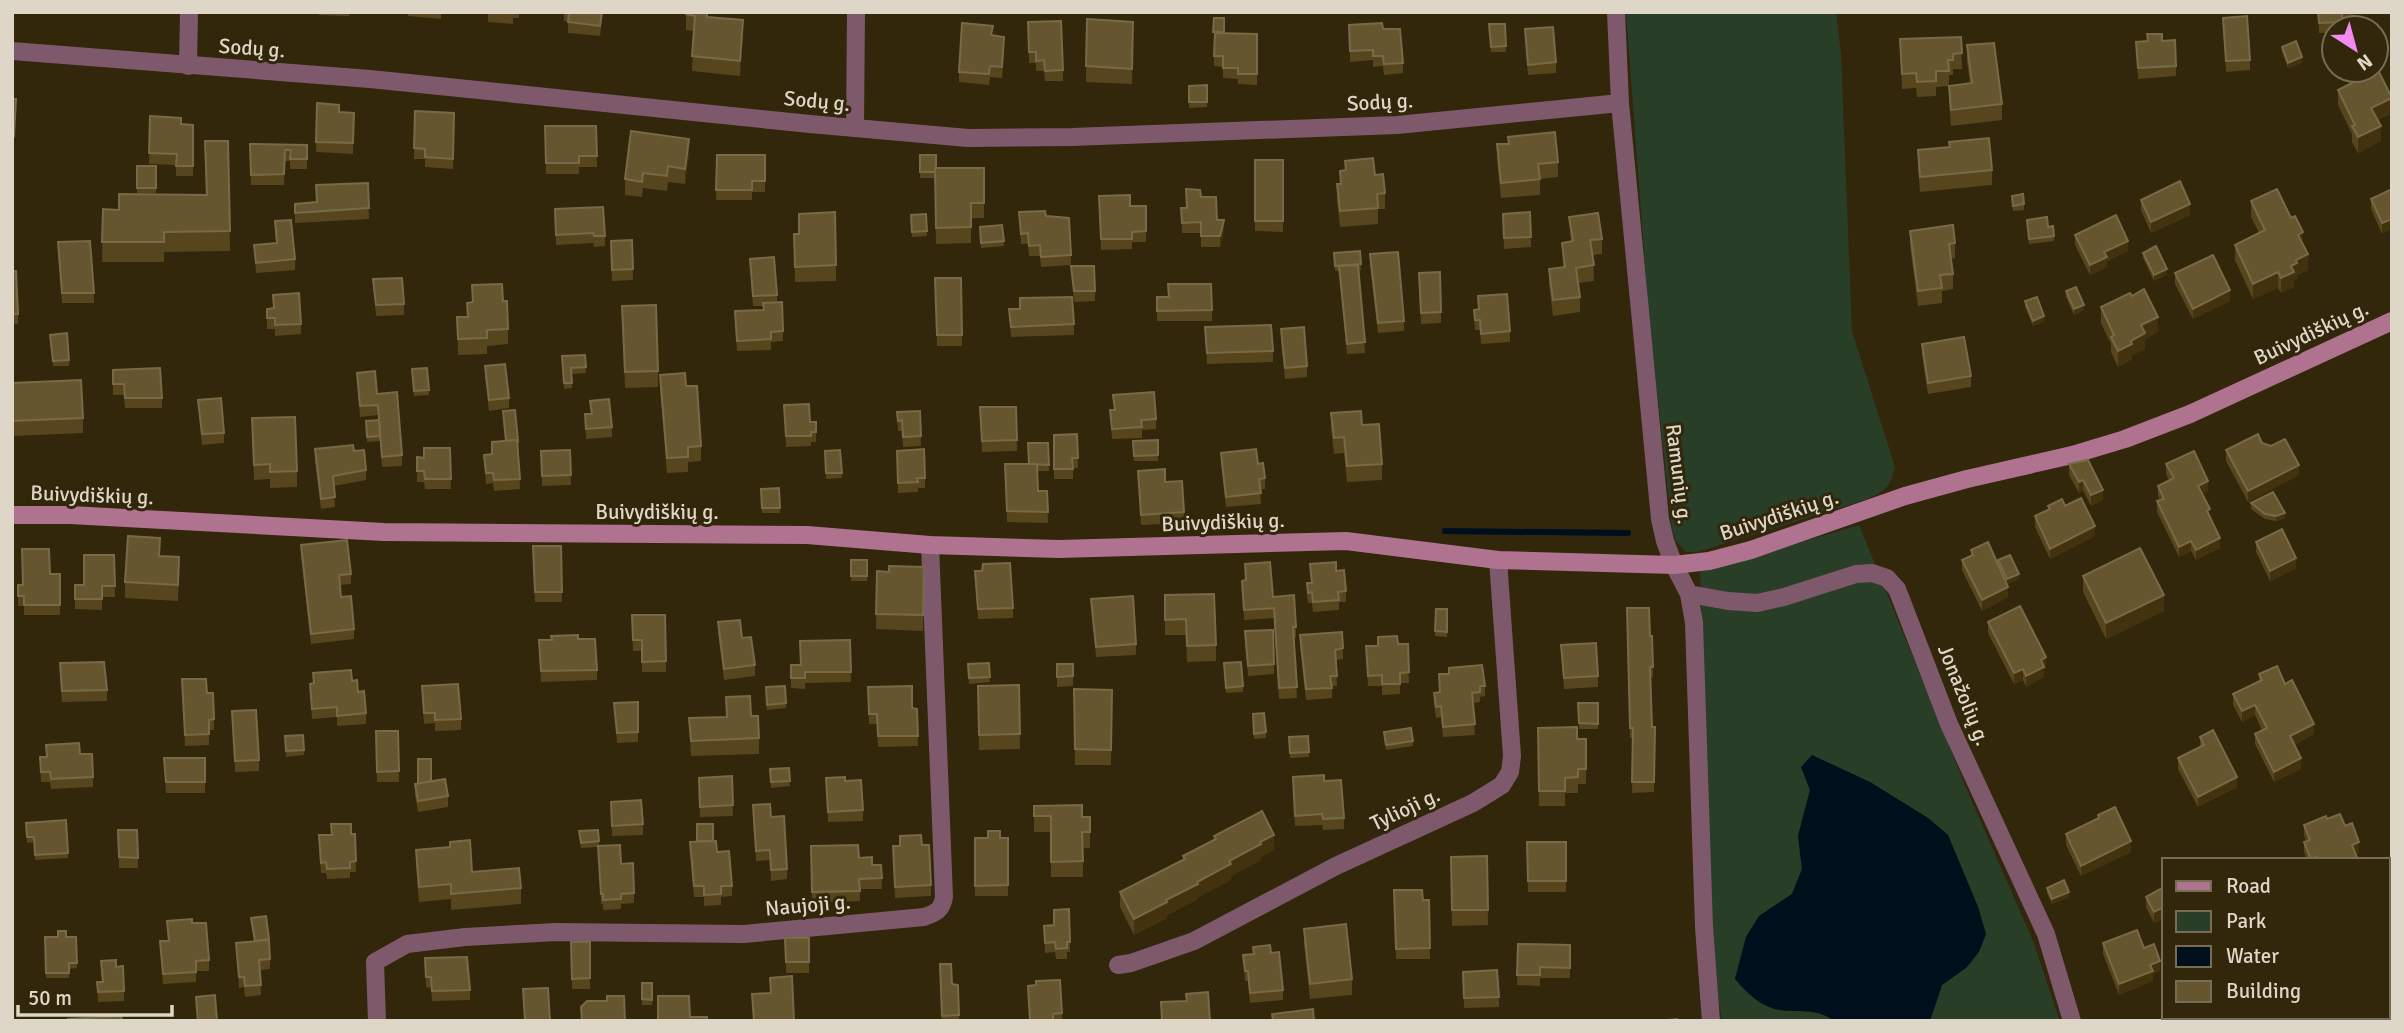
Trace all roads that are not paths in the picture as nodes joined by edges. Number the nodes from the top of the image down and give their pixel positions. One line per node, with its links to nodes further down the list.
1 (189, 12): 5 (street)
2 (856, 12): 7 (street)
3 (1616, 12): 6 (street, Ramunių g.)
4 (12, 51): 5 (street, Sodų g.)
5 (188, 66): 7 (street, Sodų g.)
6 (1620, 103): 7 (street, Sodų g.); 12 (street, Ramunių g.)
7 (855, 127)
8 (2392, 321): 12 (main road, Buivydiškių g.)
9 (12, 515): 10 (main road, Buivydiškių g.)
10 (930, 545): 11 (main road, Buivydiškių g.); 15 (street, Naujoji g.)
11 (1498, 560): 12 (main road, Buivydiškių g.); 14 (street, Tylioji g.)
12 (1674, 565): 13 (street, Ramunių g.)
13 (1689, 594): 16 (street, Ramunių g.); 17 (street, Jonažolių g.)
14 (1118, 965)
15 (377, 1021)
16 (1710, 1021)
17 (2072, 1021)

